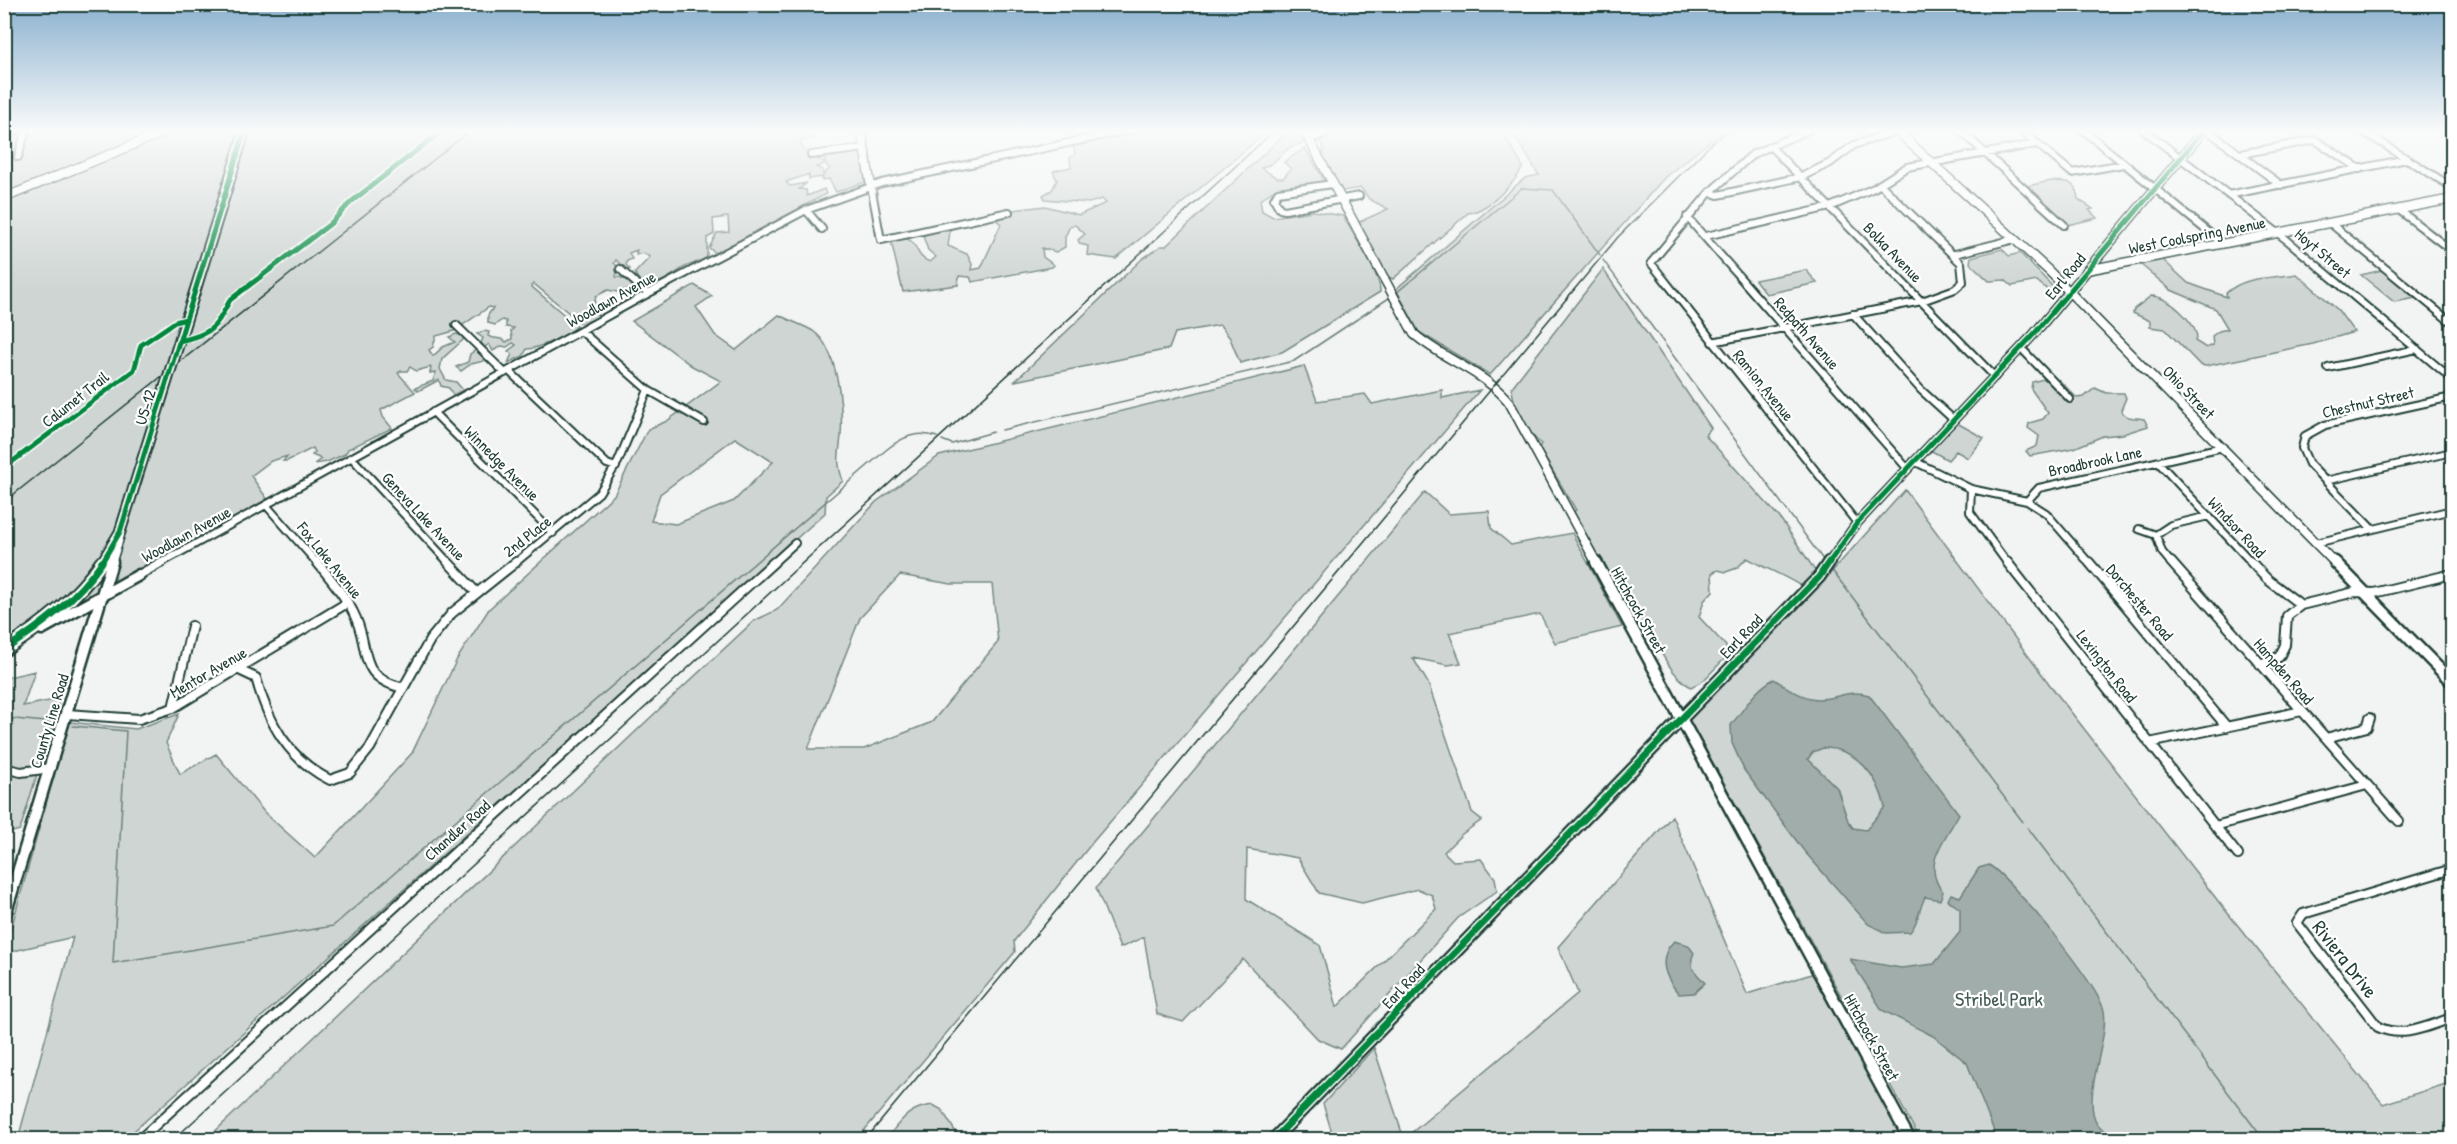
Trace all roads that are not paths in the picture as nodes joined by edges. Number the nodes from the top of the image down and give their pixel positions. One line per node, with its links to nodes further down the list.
1 (39, 183): 21 (street)
2 (228, 183): 79 (main road, US-12)
3 (883, 183): 16 (street, Woodlawn Avenue)
4 (1720, 183): 18 (street)
5 (1772, 183): 18 (street)
6 (1807, 183): 24 (street, Bolka Avenue)
7 (1954, 183): 34 (street, Ohio Street)
8 (2018, 183): 30 (street)
9 (2147, 183): 17 (street)
10 (2159, 183): 17 (street, Earl Road)
11 (2213, 183): 19 (street, Hoyt Street)
12 (2289, 183): 15 (street)
13 (1332, 184): 23 (street, Hitchcock Street); 23 (street)
14 (1880, 184): 24 (street); 37 (street)
15 (2281, 185): 19 (street)
16 (871, 186): 25 (street, Woodlawn Avenue); 27 (street)
17 (2154, 189): 35 (street); 39 (street, Earl Road)
18 (1710, 192): 28 (street)
19 (2228, 195): 32 (street, Hoyt Street)
20 (1359, 196): 23 (street)
21 (4, 198)
22 (2452, 199): 26 (street, West Coolspring Avenue)
23 (1341, 201): 100 (street, Hitchcock Street)
24 (1830, 207): 33 (street); 42 (street, Bolka Avenue)
25 (806, 210): 31 (street); 41 (street, Woodlawn Avenue)
26 (2399, 210): 29 (street, West Coolspring Avenue); 36 (street)
27 (1009, 212)
28 (1687, 217): 33 (street, Redpath Avenue); 50 (street, Ramion Avenue)
29 (2330, 223): 32 (street, West Coolspring Avenue); 45 (street)
30 (2064, 225)
31 (822, 229)
32 (2278, 234): 35 (street, West Coolspring Avenue); 52 (street, Hoyt Street)
33 (1706, 236): 48 (street, Redpath Avenue)
34 (2015, 239): 37 (street); 40 (street, Ohio Street)
35 (2223, 244): 39 (street, West Coolspring Avenue)
36 (2452, 251)
37 (1955, 254): 42 (street)
38 (620, 269): 41 (street)
39 (2087, 270): 40 (street, Earl Road)
40 (2070, 291): 51 (street, Earl Road); 63 (street, Ohio Street)
41 (648, 294): 49 (street, Woodlawn Avenue)
42 (1922, 301): 43 (street); 55 (street, Bolka Avenue)
43 (1853, 314): 48 (street); 61 (street)
44 (2452, 315): 45 (street)
45 (2445, 316): 46 (street)
46 (2452, 323)
47 (456, 325): 54 (street)
48 (1783, 328): 50 (street); 69 (street, Redpath Avenue)
49 (580, 331): 54 (street, Woodlawn Avenue); 57 (street)
50 (1712, 342): 76 (street, Ramion Avenue)
51 (2021, 348): 55 (street, Earl Road); 59 (street)
52 (2417, 349): 53 (street); 56 (street, Hoyt Street)
53 (2328, 368)
54 (507, 372): 60 (street, Woodlawn Avenue); 68 (street)
55 (1995, 377): 61 (street, Earl Road)
56 (2452, 379)
57 (648, 390): 62 (street); 68 (street, 2nd Place)
58 (2452, 397): 70 (street, Chestnut Street)
59 (2070, 399)
60 (433, 412): 65 (street, Woodlawn Avenue); 80 (street, Winnedge Avenue)
61 (1954, 420): 66 (street, Earl Road)
62 (704, 422)
63 (2223, 447): 67 (street, Broadbrook Lane); 83 (street, Ohio Street)
64 (2452, 452): 70 (street)
65 (352, 458): 73 (street, Woodlawn Avenue); 87 (street, Geneva Lake Avenue)
66 (1914, 461): 69 (street, Earl Road); 71 (street)
67 (2158, 462): 72 (street, Broadbrook Lane); 75 (street, Windsor Road)
68 (616, 467): 80 (street, 2nd Place)
69 (1906, 468): 76 (street, Earl Road)
70 (2325, 481): 78 (street, Chestnut Street)
71 (1971, 489): 72 (street); 104 (street, Lexington Road)
72 (2026, 501): 102 (street, Dorchester Road)
73 (266, 505): 85 (street, Woodlawn Avenue); 89 (street, Fox Lake Avenue)
74 (2452, 510): 78 (street)
75 (2209, 516): 81 (street); 90 (street, Windsor Road)
76 (1857, 523): 100 (street, Earl Road)
77 (2139, 529): 81 (street)
78 (2372, 529): 83 (street)
79 (120, 532): 88 (street, County Line Road); 92 (main road, US-12)
80 (553, 533): 87 (street, 2nd Place)
81 (2156, 535): 93 (street, Hampden Road)
82 (795, 543): 114 (street, Chandler Road)
83 (2316, 543): 86 (street, Ohio Street)
84 (2452, 574): 86 (street)
85 (139, 575): 88 (street)
86 (2366, 592): 90 (street); 95 (street, Ohio Street)
87 (477, 593): 96 (street, 2nd Place)
88 (103, 595): 92 (street); 99 (street, County Line Road)
89 (347, 603): 94 (street, Mentor Avenue); 96 (street, Fox Lake Avenue)
90 (2301, 605): 93 (street)
91 (192, 626): 97 (street)
92 (4, 650)
93 (2260, 664): 98 (street, Hampden Road)
94 (239, 670): 96 (street, 2nd Place); 97 (street, Mentor Avenue)
95 (2452, 682)
96 (403, 688)
97 (173, 708): 99 (street, Mentor Avenue)
98 (2302, 711): 102 (street); 103 (street, Hampden Road)
99 (67, 714): 106 (street, County Line Road)
100 (1681, 718): 115 (street, Earl Road); 116 (street, Hitchcock Street)
101 (2370, 718): 103 (street)
102 (2227, 727): 104 (street)
103 (2325, 738): 107 (street, Hampden Road)
104 (2150, 743): 109 (street, Lexington Road)
105 (4, 768): 106 (street)
106 (51, 768): 112 (street, County Line Road)
107 (2367, 785): 108 (street, Hampden Road); 109 (street)
108 (2399, 821)
109 (2215, 826): 110 (street, Lexington Road)
110 (2238, 855)
111 (2452, 869): 113 (street, Riviera Drive)
112 (4, 918)
113 (2452, 1018)
114 (139, 1140)
115 (1273, 1140)
116 (1910, 1140)

